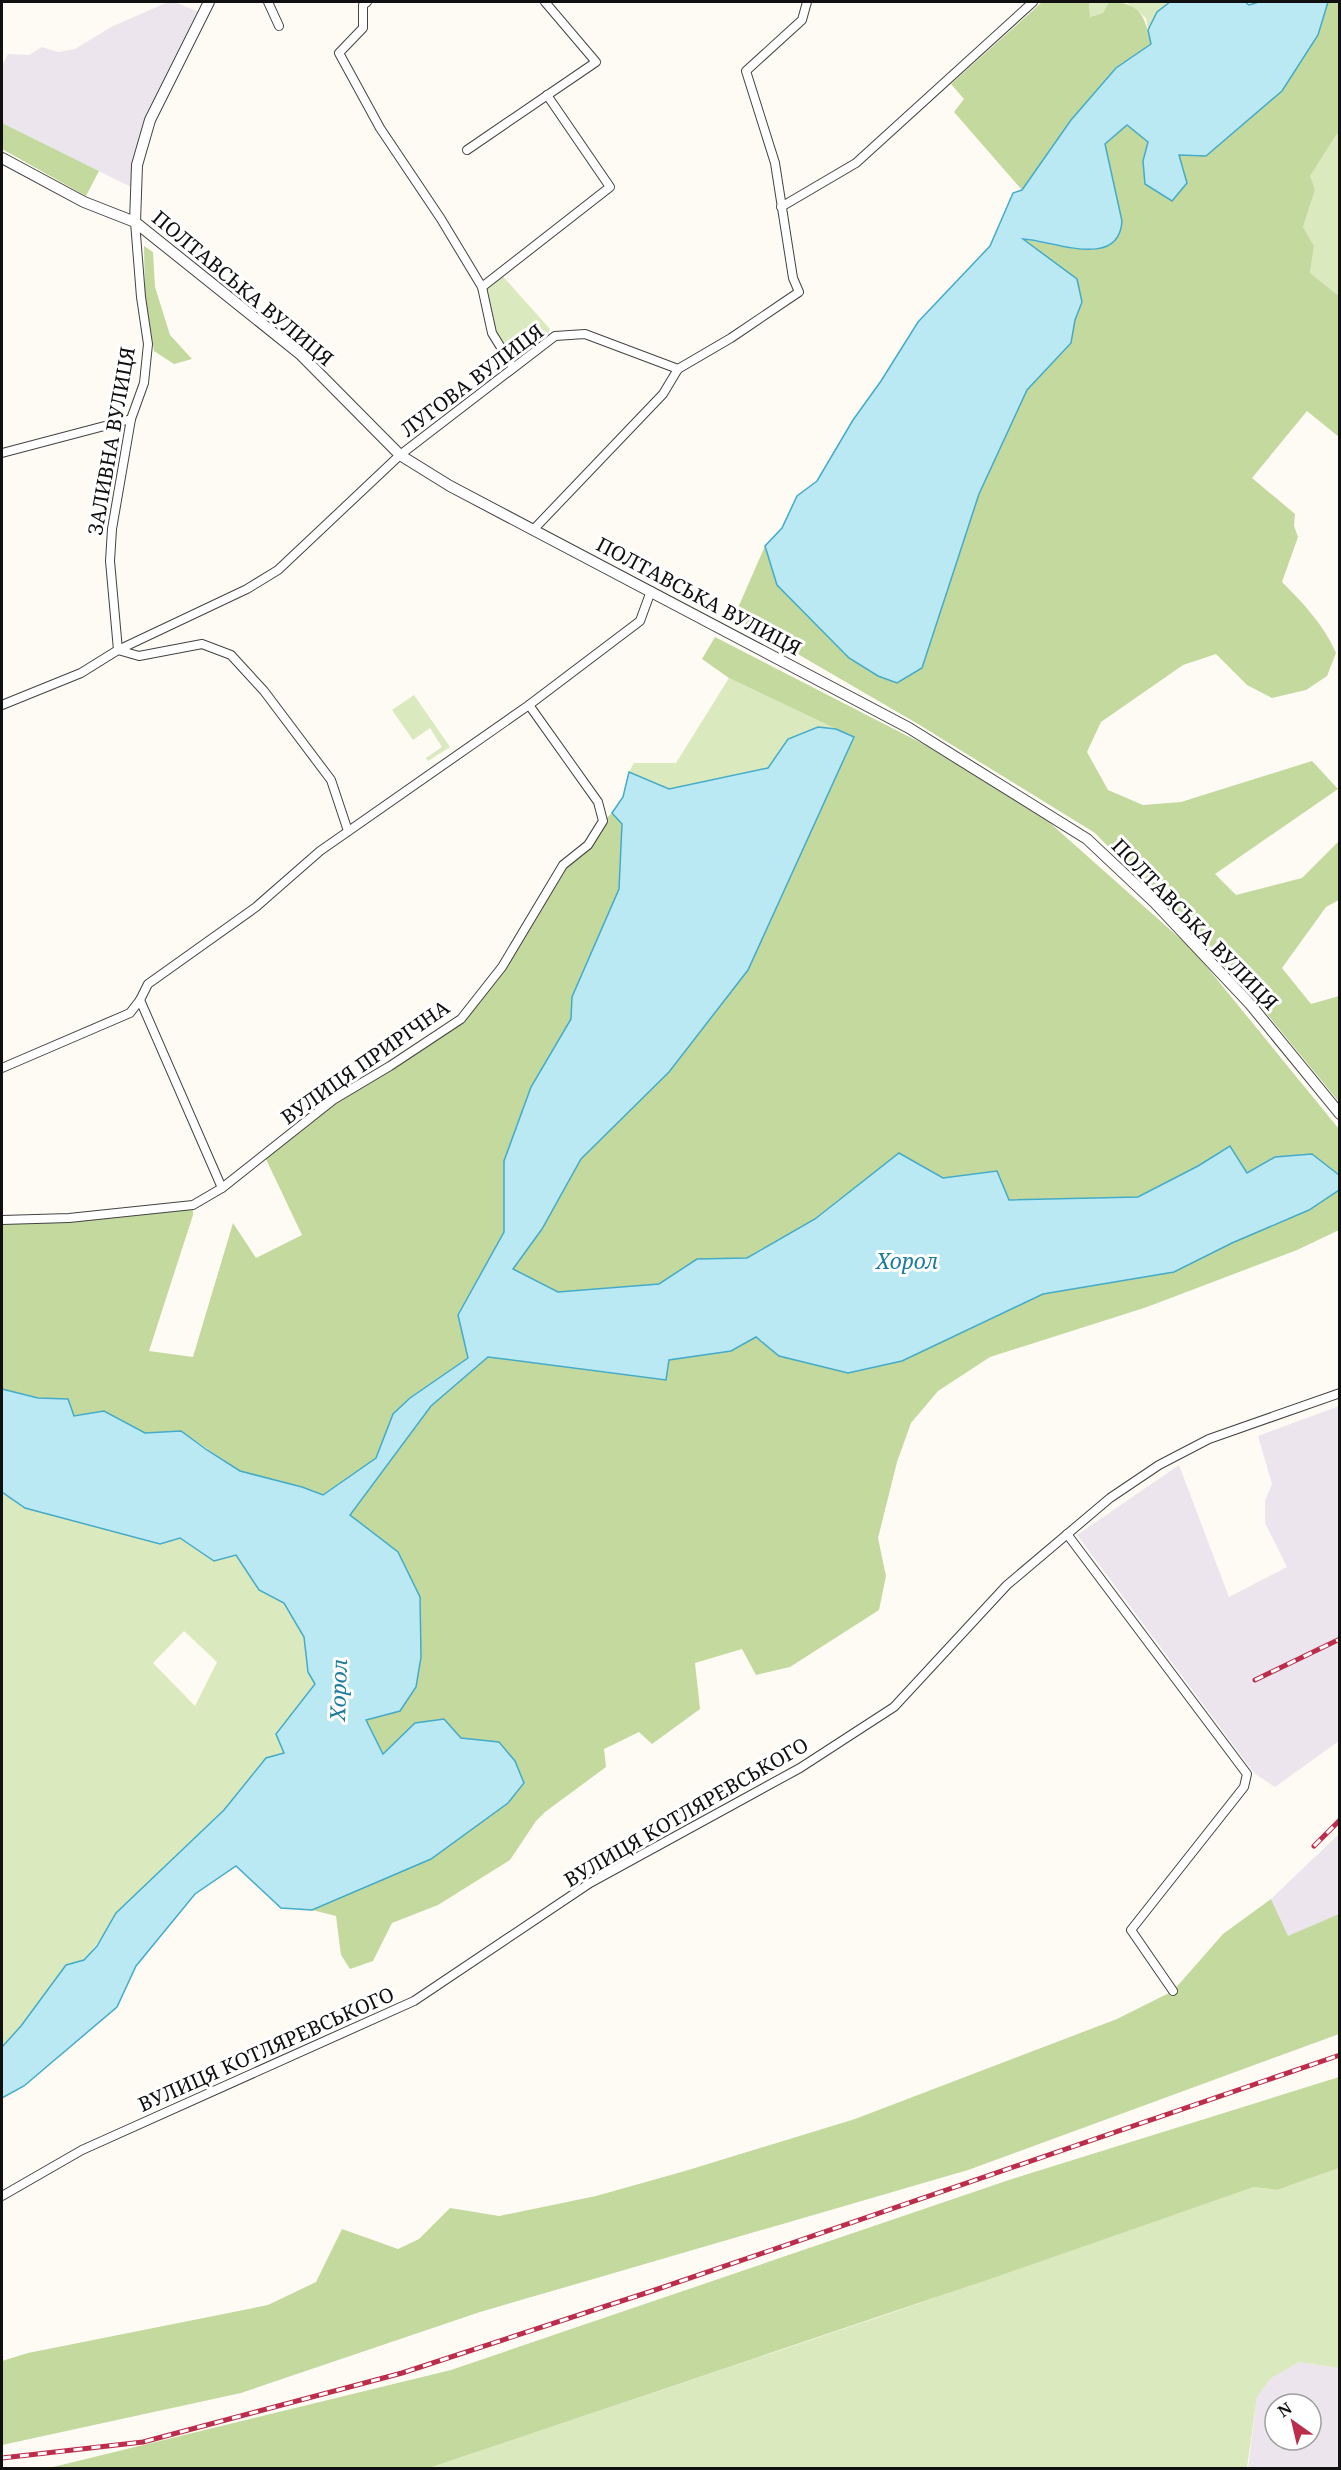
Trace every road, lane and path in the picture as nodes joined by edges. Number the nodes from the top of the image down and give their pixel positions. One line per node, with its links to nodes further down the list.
1 (209, 2): 12 (street, ЗАЛИВНА ВУЛИЦЯ)
2 (268, 2): 7 (street)
3 (368, 2): 13 (street)
4 (545, 2): 8 (street)
5 (807, 2): 11 (street)
6 (1033, 2): 11 (street)
7 (279, 26)
8 (547, 95): 9 (street); 13 (street)
9 (467, 150)
10 (2, 158): 12 (street, ПОЛТАВСЬКА ВУЛИЦЯ)
11 (781, 207): 15 (street)
12 (135, 222): 16 (street, ЗАЛИВНА ВУЛИЦЯ); 18 (street, ПОЛТАВСЬКА ВУЛИЦЯ)
13 (482, 287): 14 (street)
14 (513, 367): 15 (street, ЛУГОВА ВУЛИЦЯ); 18 (street, ЛУГОВА ВУЛИЦЯ)
15 (678, 369): 19 (street)
16 (131, 419): 17 (street); 21 (street, ЗАЛИВНА ВУЛИЦЯ)
17 (2, 453)
18 (400, 455): 19 (street, ПОЛТАВСЬКА ВУЛИЦЯ); 21 (street, ЛУГОВА ВУЛИЦЯ)
19 (534, 529): 20 (street, ПОЛТАВСЬКА ВУЛИЦЯ)
20 (651, 591): 23 (street); 27 (street, ПОЛТАВСЬКА ВУЛИЦЯ)
21 (118, 650): 22 (street, ЛУГОВА ВУЛИЦЯ); 24 (street)
22 (2, 705)
23 (529, 705): 24 (street); 28 (street, ВУЛИЦЯ ПРИРІЧНА)
24 (348, 831): 25 (street)
25 (140, 1000): 26 (street); 28 (street)
26 (2, 1068)
27 (1340, 1114)
28 (222, 1188): 29 (street, ВУЛИЦЯ ПРИРІЧНА)
29 (2, 1220)
30 (1340, 1393): 31 (street, ВУЛИЦЯ КОТЛЯРЕВСЬКОГО)
31 (1067, 1534): 32 (street); 33 (street, ВУЛИЦЯ КОТЛЯРЕВСЬКОГО)
32 (1173, 1991)
33 (2, 2196)

